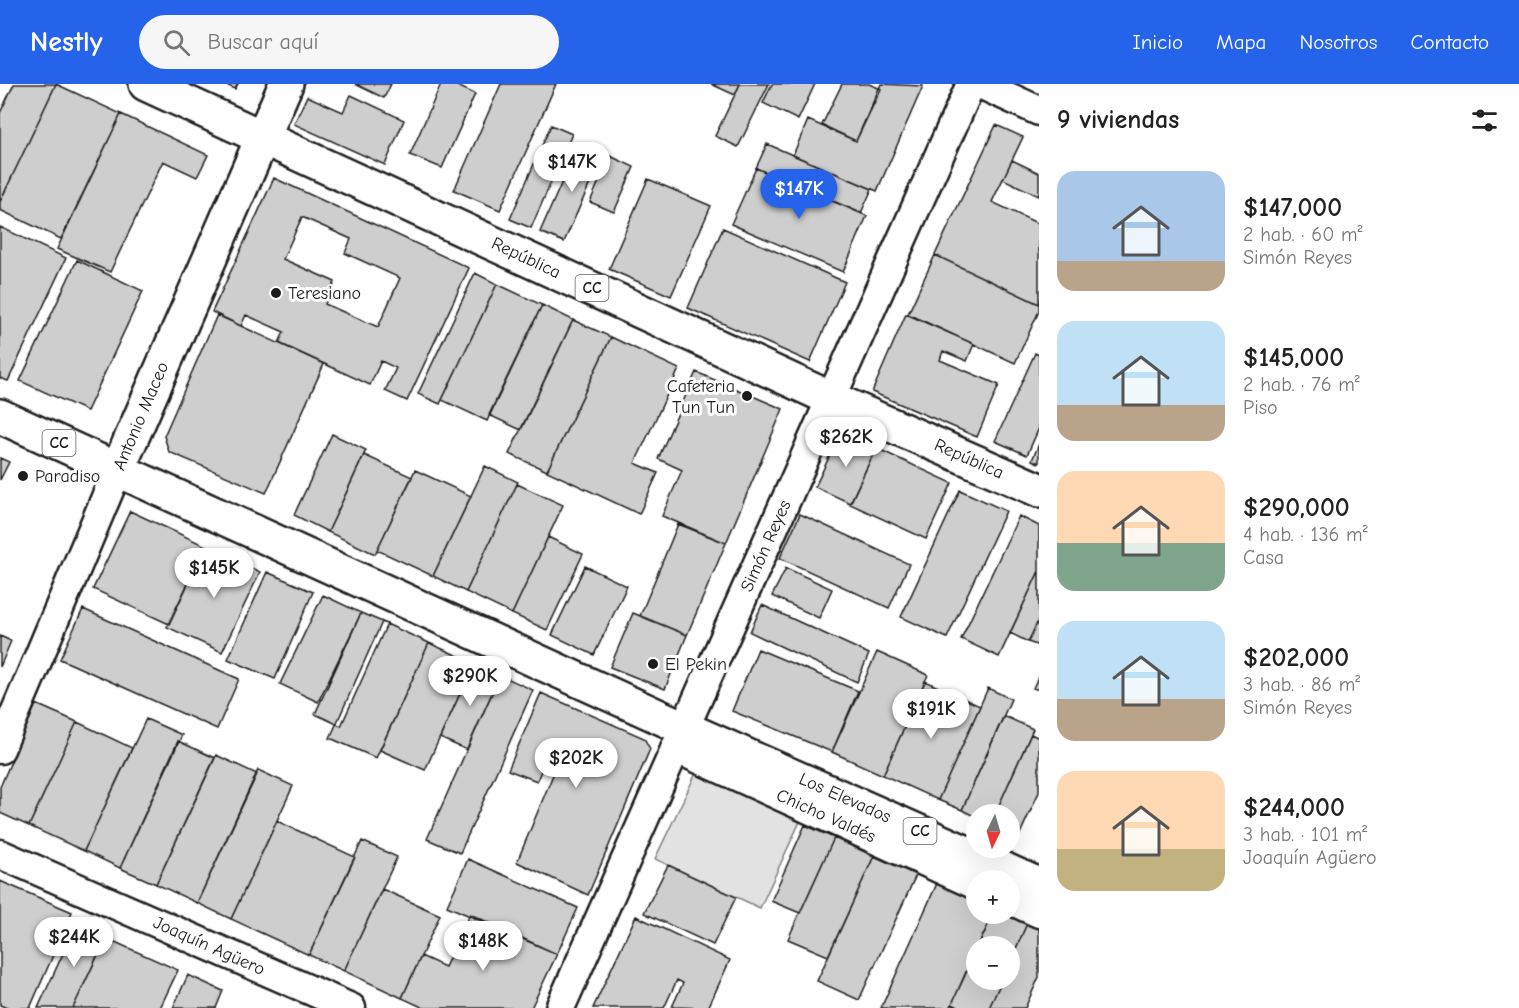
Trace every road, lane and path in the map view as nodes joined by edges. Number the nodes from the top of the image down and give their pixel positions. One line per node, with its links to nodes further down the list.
1 (146, 84): 6 (main road, República / CC)
2 (286, 84): 6 (main road, Antonio Maceo)
3 (971, 84): 7 (street, Simón Reyes)
4 (980, 84): 5 (street)
5 (1039, 111)
6 (262, 137): 7 (main road, República / CC); 9 (main road, Antonio Maceo)
7 (832, 399): 10 (main road, República / CC); 11 (street, Simón Reyes)
8 (0, 416): 9 (main road, CC)
9 (118, 469): 11 (main road, CC); 12 (street, Antonio Maceo)
10 (1039, 490)
11 (679, 738): 14 (street, Chicho Valdés); 15 (main road, Los Elevados / CC); 19 (street, Simón Reyes)
12 (0, 749)
13 (0, 854): 18 (street, Joaquín Agüero)
14 (966, 880)
15 (1039, 885)
16 (1020, 904): 17 (street)
17 (1039, 913)
18 (351, 1008)
19 (560, 1008)

